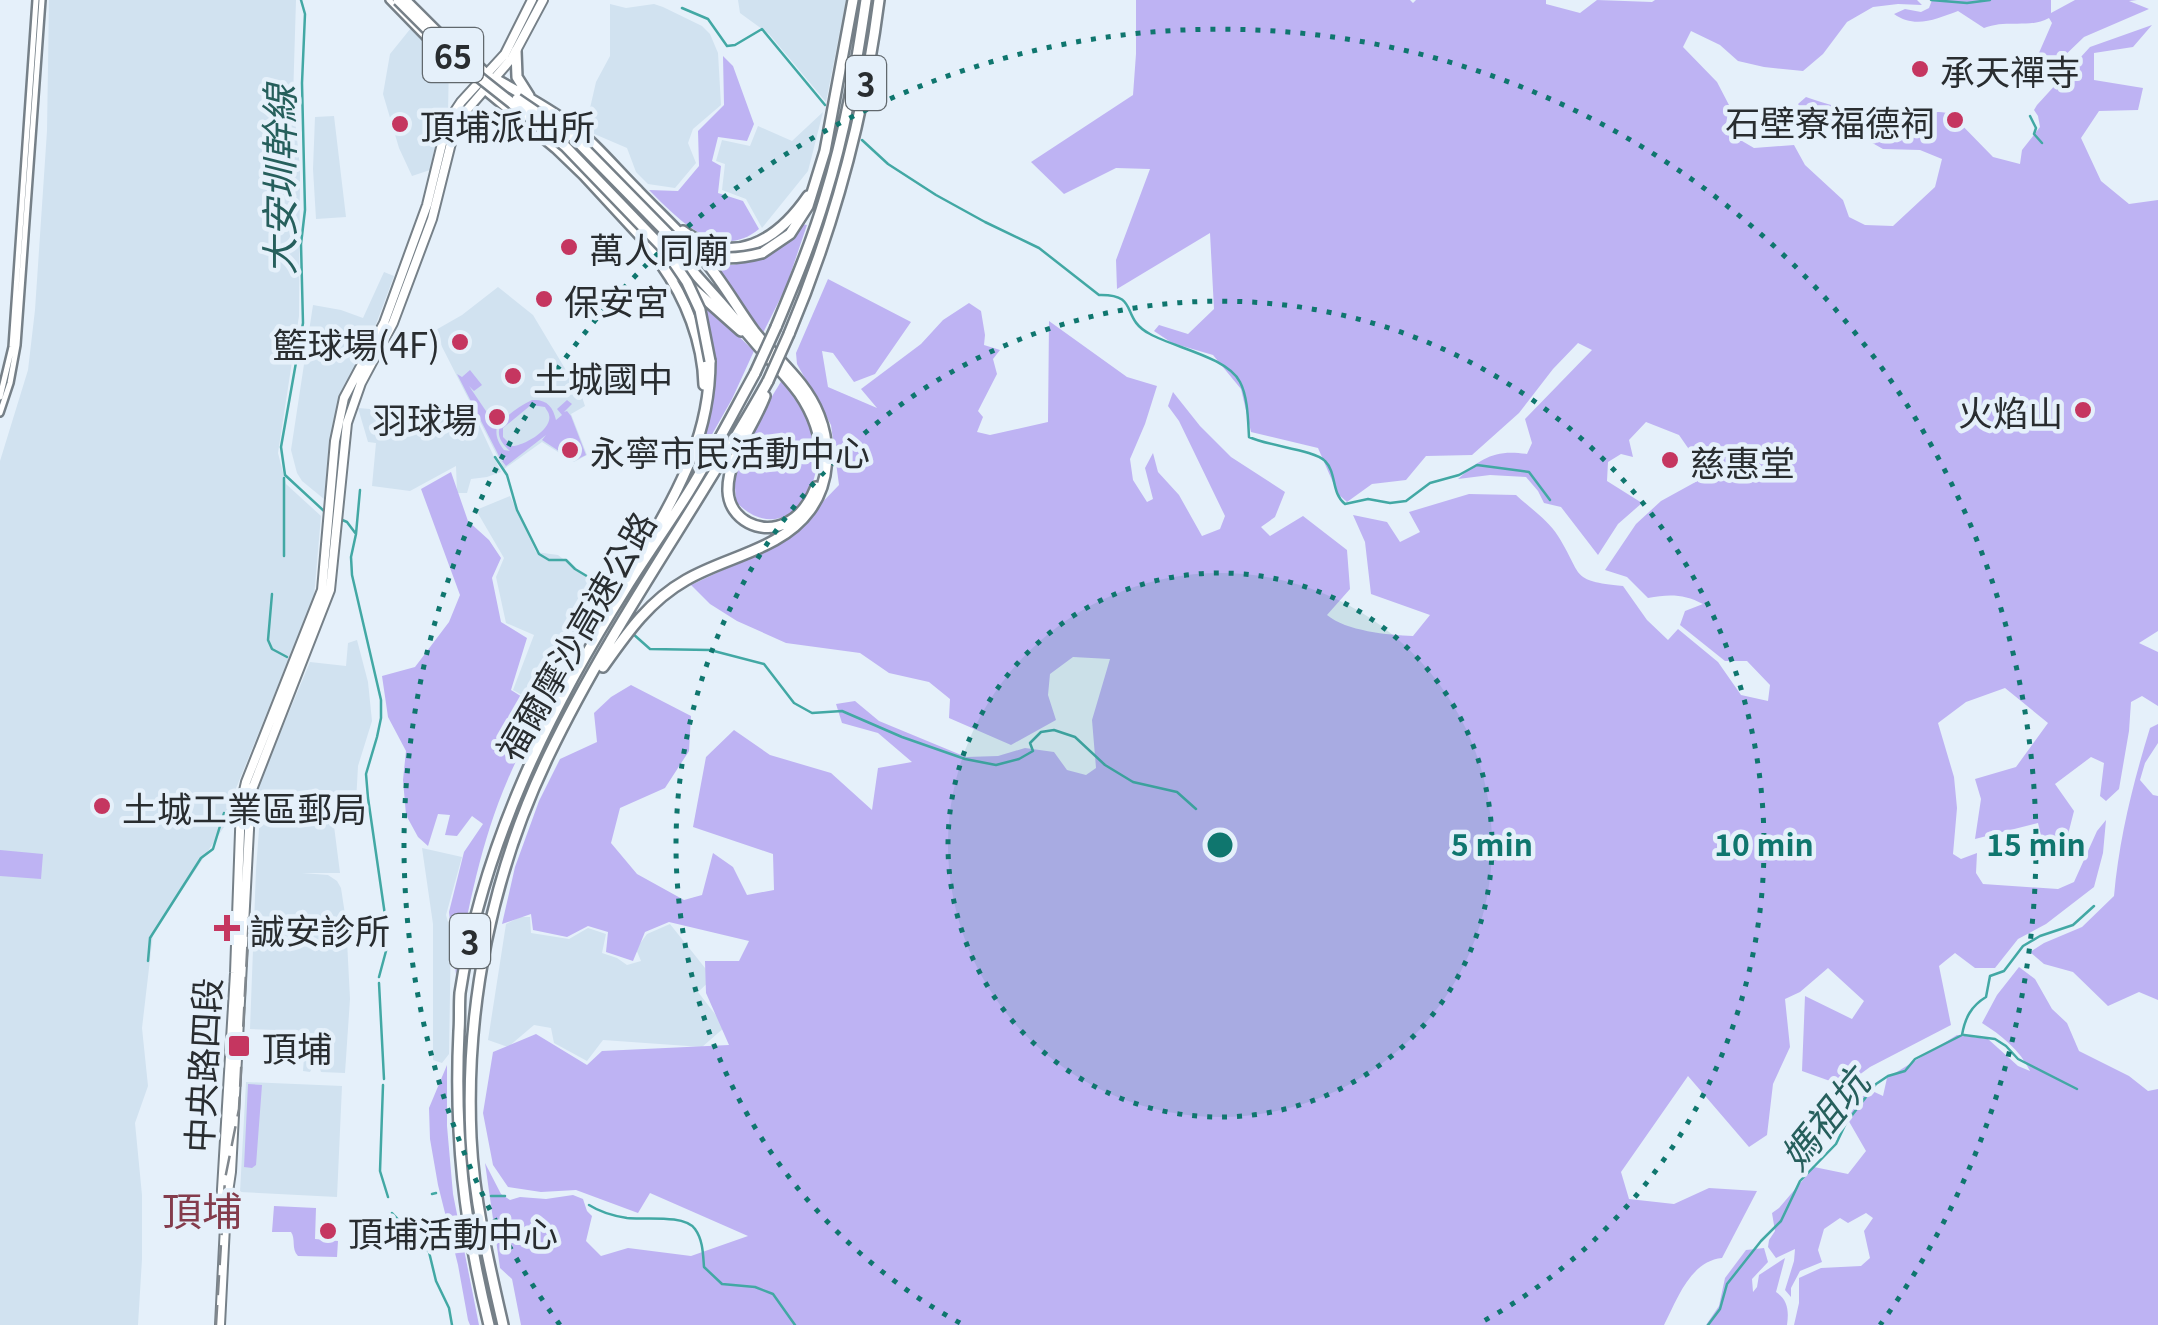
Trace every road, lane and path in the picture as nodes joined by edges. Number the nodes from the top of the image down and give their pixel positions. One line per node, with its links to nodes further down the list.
1 (39, 0): 20 (street); 21 (street)
2 (390, 0): 12 (street)
3 (398, 0): 14 (highway, 65, bridge)
4 (408, 0): 11 (street); 14 (highway, 65, bridge)
5 (532, 0): 11 (main road)
6 (544, 0): 10 (main road)
7 (853, 0): 15 (highway)
8 (866, 0): 23 (highway, 福爾摩沙高速公路 / 3, bridge)
9 (879, 0): 19 (highway, 福爾摩沙高速公路 / 3, bridge)
10 (516, 51): 11 (main road); 13 (highway)
11 (491, 76): 12 (main road, 中央路四段); 13 (highway)
12 (482, 86): 17 (highway, bridge); 25 (main road, 中央路四段)
13 (530, 98): 16 (highway, bridge)
14 (515, 102): 15 (highway, bridge); 18 (highway, bridge); 22 (highway, bridge)
15 (817, 180): 16 (highway)
16 (662, 216): 18 (highway)
17 (638, 234): 18 (highway); 22 (highway)
18 (754, 336): 19 (highway); 24 (highway)
19 (768, 381): 24 (highway, 福爾摩沙高速公路 / 3)
20 (0, 397)
21 (0, 413)
22 (692, 456): 23 (highway)
23 (626, 588): 26 (highway, 福爾摩沙高速公路 / 3)
24 (625, 628): 27 (highway, 福爾摩沙高速公路 / 3)
25 (218, 1325)
26 (489, 1325)
27 (503, 1325)

